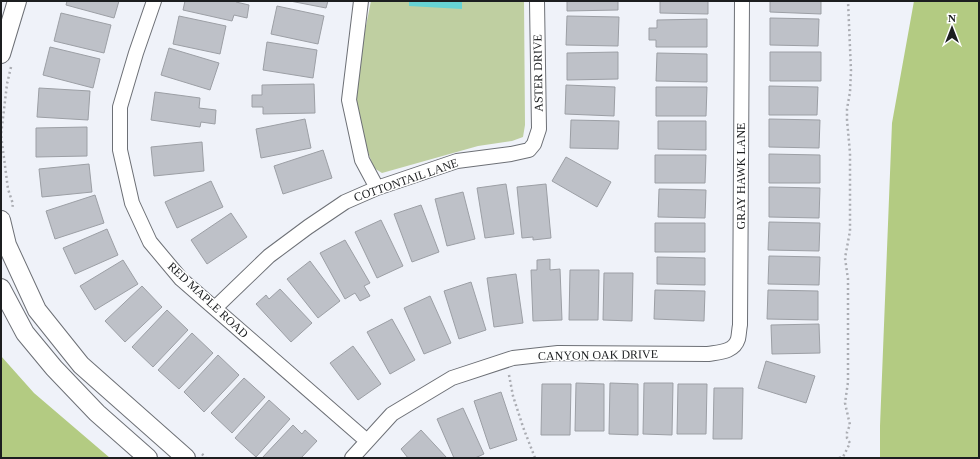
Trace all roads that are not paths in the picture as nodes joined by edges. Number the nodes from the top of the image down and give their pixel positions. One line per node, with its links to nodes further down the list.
1 (17, 1): 6 (street)
2 (154, 1): 11 (street, RED MAPLE ROAD)
3 (361, 1): 8 (street)
4 (537, 1): 7 (street, ASTER DRIVE)
5 (742, 1): 12 (street, GRAY HAWK LANE)
6 (6, 59)
7 (534, 144): 8 (street, COTTONTAIL LANE)
8 (377, 188): 11 (street, COTTONTAIL LANE)
9 (6, 217): 14 (street)
10 (1, 288): 15 (street)
11 (215, 308): 13 (street, RED MAPLE ROAD)
12 (732, 348): 13 (street, CANYON OAK DRIVE)
13 (368, 441): 16 (street, CANYON OAK DRIVE)
14 (192, 454)
15 (148, 458)
16 (352, 458)

